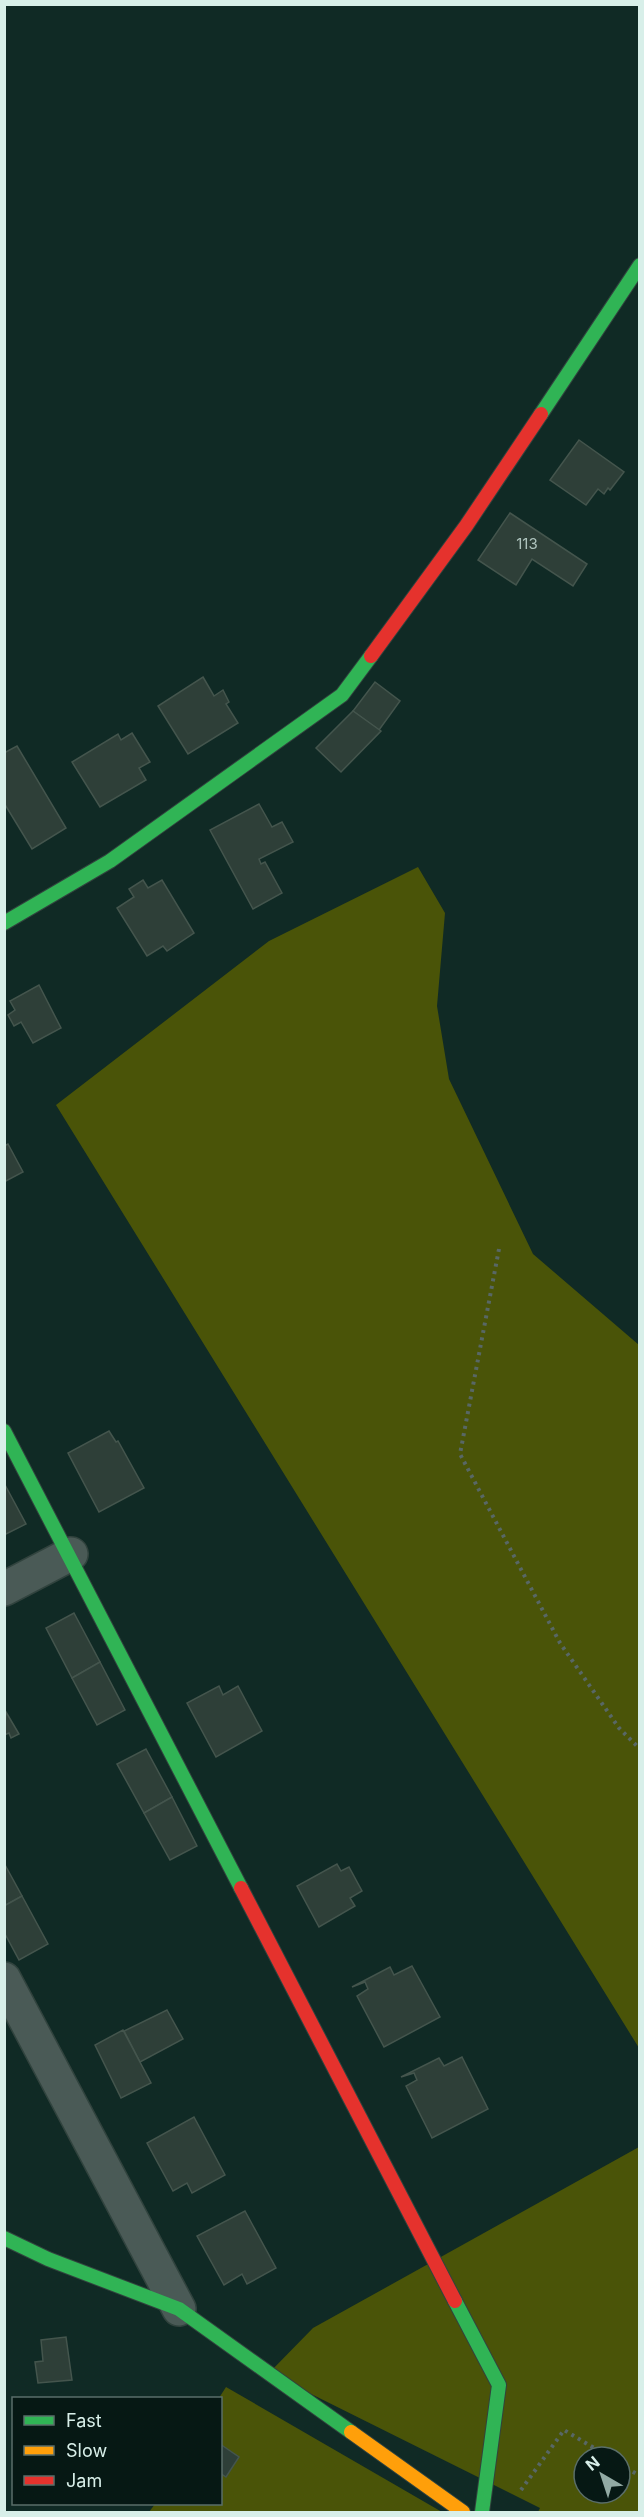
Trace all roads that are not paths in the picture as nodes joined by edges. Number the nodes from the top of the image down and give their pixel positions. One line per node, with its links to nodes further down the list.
1 (639, 265): 2 (street)
2 (4, 923)
3 (4, 1431): 4 (street)
4 (71, 1554): 5 (street); 10 (street)
5 (4, 1588)
6 (4, 1979): 8 (street)
7 (4, 2238): 8 (street)
8 (179, 2309): 9 (street)
9 (463, 2512)
10 (482, 2512)

